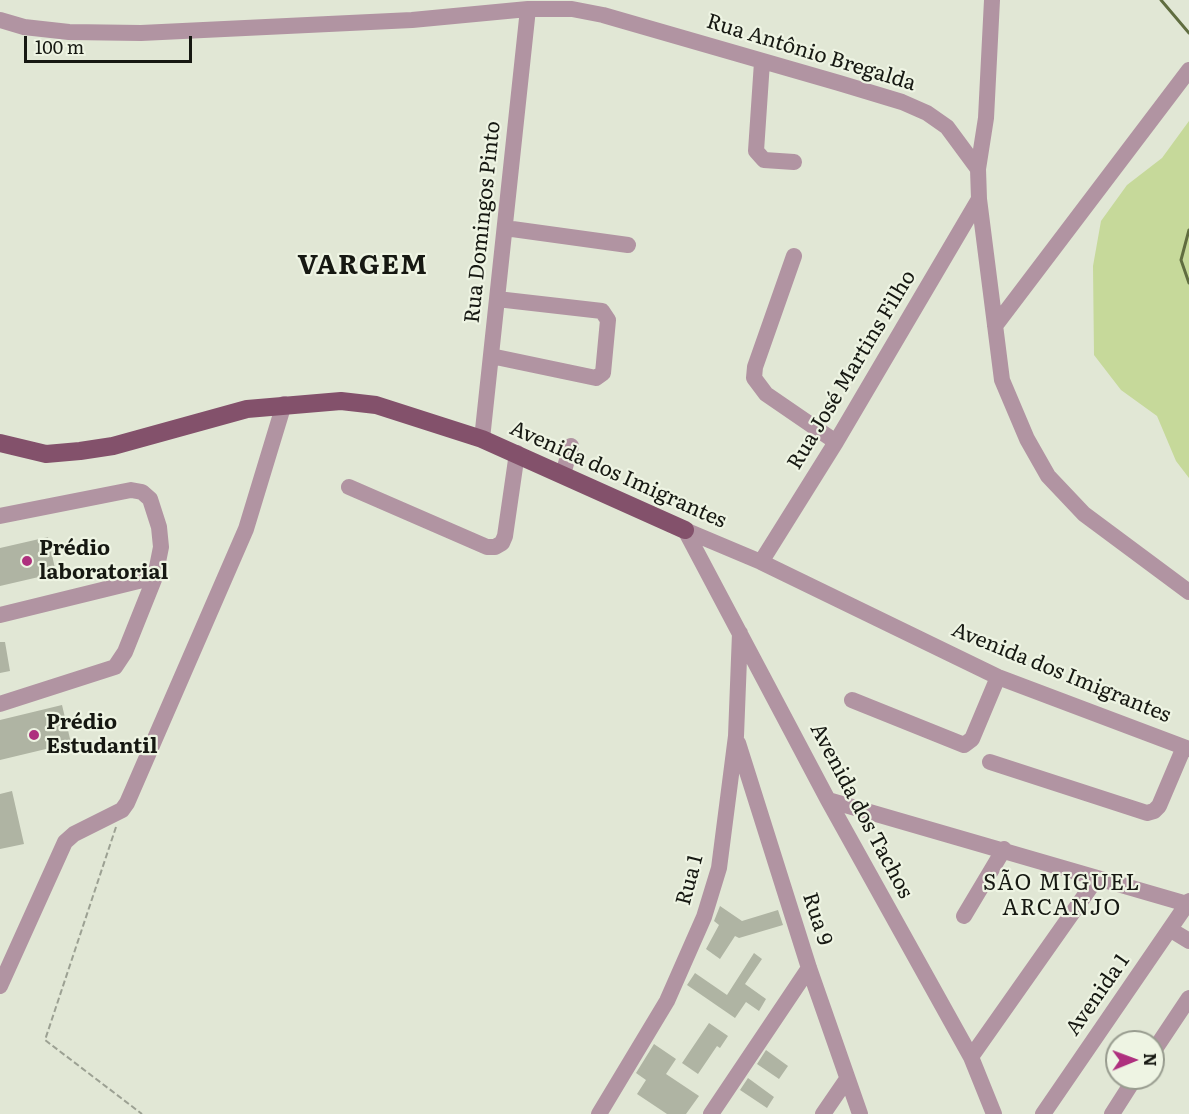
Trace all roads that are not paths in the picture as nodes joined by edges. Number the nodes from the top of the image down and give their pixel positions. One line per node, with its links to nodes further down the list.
1 (992, 0): 7 (street)
2 (528, 9): 3 (street, Rua Antônio Bregalda); 4 (street, Rua Antônio Bregalda); 9 (street, Rua Domingos Pinto)
3 (0, 20)
4 (762, 62): 6 (street); 7 (street, Rua Antônio Bregalda)
5 (1189, 70): 13 (street)
6 (794, 162)
7 (978, 169): 8 (street)
8 (979, 199): 13 (street); 17 (street, Rua José Martins Filho)
9 (505, 228): 10 (street); 12 (street, Rua Domingos Pinto)
10 (628, 245)
11 (794, 256): 17 (street)
12 (497, 299): 14 (street, Rua Domingos Pinto); 14 (street)
13 (995, 326): 27 (street)
14 (491, 356): 16 (street, Rua Domingos Pinto)
15 (284, 404): 16 (main road, Avenida dos Imigrantes); 18 (main road, Avenida dos Imigrantes); 44 (street)
16 (482, 439): 20 (main road, Avenida dos Imigrantes)
17 (836, 442): 25 (street, Rua José Martins Filho)
18 (0, 443)
19 (571, 446): 21 (street)
20 (517, 453): 21 (main road, Avenida dos Imigrantes); 22 (street)
21 (564, 474): 24 (main road, Avenida dos Imigrantes)
22 (349, 487)
23 (0, 516): 26 (street)
24 (685, 530): 25 (street, Avenida dos Imigrantes); 29 (street, Avenida dos Tachos)
25 (761, 562): 30 (street, Avenida dos Imigrantes)
26 (155, 576): 28 (street); 32 (street)
27 (1189, 592)
28 (0, 615)
29 (740, 632): 33 (street, Rua 1); 36 (street, Avenida dos Tachos)
30 (998, 676): 31 (street); 34 (street, Avenida dos Imigrantes)
31 (852, 700)
32 (0, 704)
33 (736, 736): 43 (street, Rua 9); 50 (street, Rua 1)
34 (1186, 748): 35 (street)
35 (990, 762)
36 (828, 800): 37 (street); 47 (street, Avenida dos Tachos)
37 (1004, 849): 38 (street); 40 (street)
38 (1097, 878): 39 (street); 47 (street)
39 (1188, 902): 41 (street, Avenida 1)
40 (964, 916)
41 (1171, 930): 42 (street); 55 (street, Avenida 1)
42 (1189, 941)
43 (809, 968): 48 (street, Rua 9); 51 (street)
44 (0, 986)
45 (1189, 998): 46 (street)
46 (1165, 1034)
47 (971, 1057): 54 (street, Avenida dos Tachos)
48 (847, 1079): 52 (street); 53 (street, Rua 9)
49 (1128, 1090): 56 (street)
50 (603, 1112)
51 (711, 1114)
52 (823, 1114)
53 (860, 1114)
54 (994, 1114)
55 (1042, 1114)
56 (1112, 1114)

